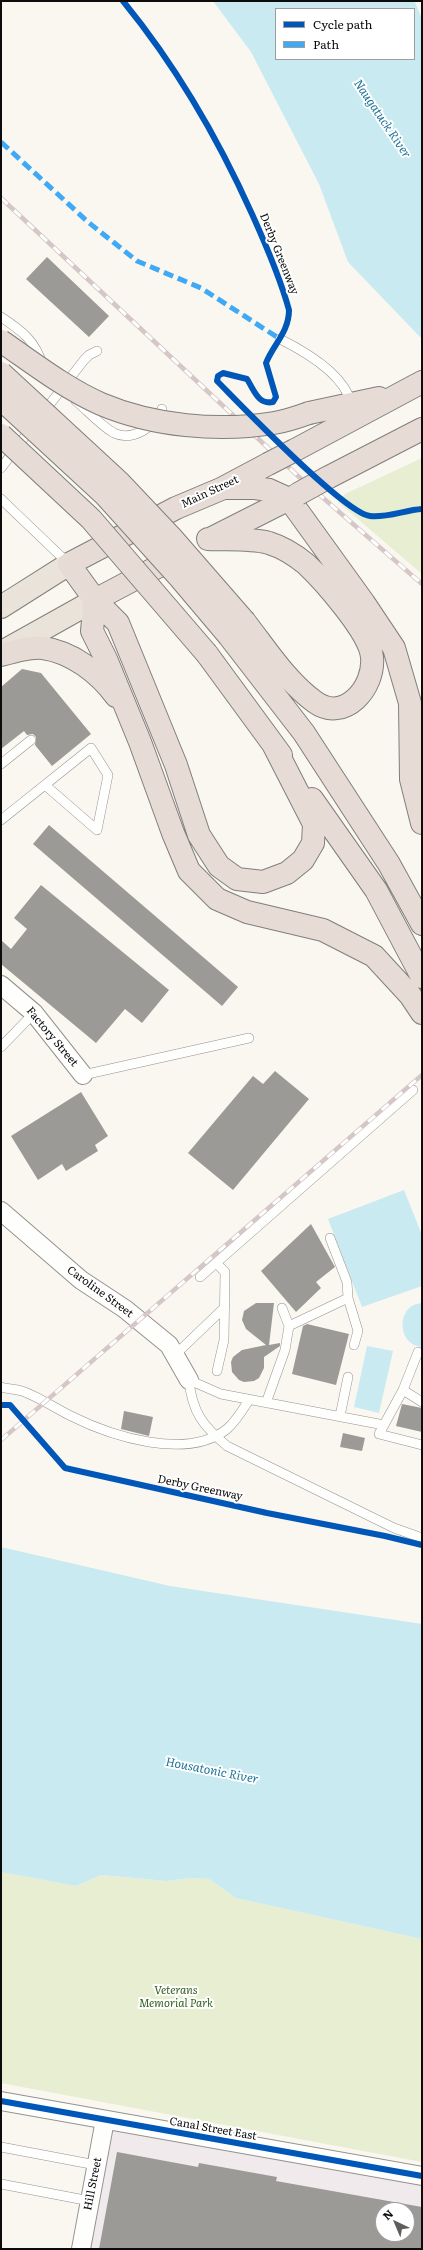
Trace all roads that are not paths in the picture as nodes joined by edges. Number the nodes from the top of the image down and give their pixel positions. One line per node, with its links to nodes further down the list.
1 (1, 317): 10 (lane)
2 (280, 339): 11 (lane)
3 (1, 341): 11 (highway, bridge)
4 (96, 351): 7 (lane)
5 (1, 373): 23 (highway, bridge)
6 (422, 382): 8 (highway, Main Street)
7 (61, 389): 10 (lane); 12 (lane)
8 (398, 394): 11 (highway); 16 (highway, Main Street, bridge)
9 (1, 398): 23 (highway, bridge)
10 (54, 398): 15 (lane)
11 (351, 403)
12 (162, 409)
13 (422, 429): 17 (highway, bridge)
14 (1, 435): 27 (highway, bridge)
15 (1, 468)
16 (221, 489): 17 (highway); 20 (highway, Main Street)
17 (294, 497): 19 (highway); 31 (highway)
18 (1, 499): 20 (lane)
19 (208, 539): 21 (highway); 23 (highway)
20 (70, 564): 21 (highway); 22 (main road, Main Street)
21 (96, 600): 24 (main road); 25 (highway); 27 (highway)
22 (1, 608)
23 (237, 629): 32 (highway)
24 (1, 654): 25 (highway)
25 (128, 714): 36 (highway)
26 (31, 740): 28 (lane)
27 (273, 744): 33 (highway)
28 (1, 764)
29 (45, 785): 29 (lane); 30 (lane)
30 (1, 820)
31 (422, 823)
32 (422, 924)
33 (422, 976)
34 (1, 985): 35 (street, Factory Street)
35 (34, 1013): 38 (lane); 39 (street, Factory Street)
36 (422, 1013)
37 (249, 1038): 39 (lane)
38 (1, 1047)
39 (83, 1075)
40 (413, 1090): 43 (lane)
41 (1, 1211): 51 (street, Caroline Street)
42 (330, 1238): 45 (lane)
43 (216, 1262): 44 (lane); 46 (lane)
44 (200, 1277)
45 (348, 1298): 48 (lane); 49 (lane)
46 (225, 1307): 51 (lane); 52 (lane)
47 (282, 1308): 48 (lane)
48 (289, 1326): 59 (lane)
49 (354, 1345)
50 (418, 1352): 56 (lane)
51 (176, 1354): 54 (street, Caroline Street)
52 (217, 1371)
53 (348, 1377): 60 (lane)
54 (189, 1380): 57 (lane); 62 (lane)
55 (1, 1387): 62 (lane)
56 (402, 1390): 58 (lane); 61 (lane)
57 (249, 1400): 59 (lane); 62 (lane)
58 (422, 1402)
59 (266, 1403): 60 (lane)
60 (340, 1416): 61 (lane)
61 (384, 1425): 63 (lane)
62 (216, 1436): 64 (lane)
63 (422, 1445)
64 (422, 1538)
65 (1, 2101): 66 (street, Canal Street East)
66 (105, 2120): 68 (street, Hill Street); 69 (street, Canal Street East)
67 (1, 2147): 68 (lane)
68 (96, 2165): 71 (street, Hill Street)
69 (422, 2176)
70 (1, 2184): 71 (lane)
71 (90, 2201): 72 (street, Hill Street)
72 (81, 2249)

